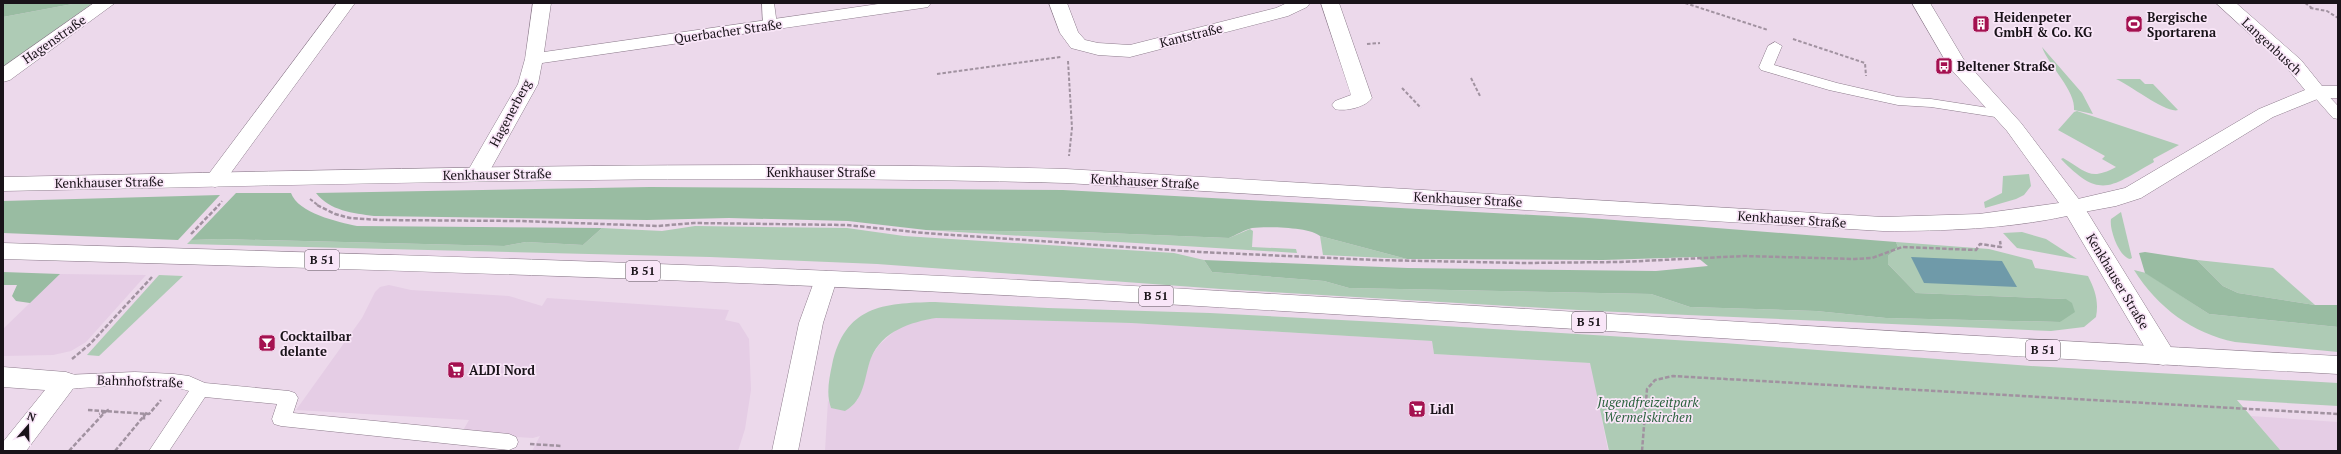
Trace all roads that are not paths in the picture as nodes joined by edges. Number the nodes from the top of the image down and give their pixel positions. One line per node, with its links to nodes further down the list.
1 (106, 3): 14 (street, Hagenstraße)
2 (346, 3): 21 (street)
3 (542, 3): 13 (street, Hagenerberg)
4 (768, 3): 11 (lane)
5 (922, 3): 11 (street, Querbacher Straße)
6 (1058, 3): 7 (street, Kantstraße)
7 (1301, 3)
8 (1330, 3): 17 (street)
9 (1920, 3): 18 (street, Kenkhauser Straße)
10 (2225, 3): 15 (street, Langenbusch)
11 (770, 25): 13 (street, Querbacher Straße)
12 (1775, 46): 18 (lane)
13 (534, 59): 20 (street, Hagenerberg)
14 (3, 76)
15 (2317, 92): 16 (street); 19 (lane); 23 (street)
16 (2338, 92)
17 (1342, 105)
18 (2002, 114): 23 (street, Kenkhauser Straße)
19 (2338, 115)
20 (478, 174): 21 (street, Kenkhauser Straße); 23 (street, Kenkhauser Straße)
21 (215, 180): 22 (street, Kenkhauser Straße)
22 (3, 184)
23 (2072, 207): 26 (street, Kenkhauser Straße)
24 (3, 251): 25 (street, B 51)
25 (826, 279): 26 (street, B 51); 34 (street)
26 (2163, 356): 27 (street, B 51)
27 (2338, 365)
28 (65, 370): 29 (street, Bahnhofstraße); 30 (lane, Bahnhofstraße); 32 (street)
29 (3, 377)
30 (200, 390): 31 (lane); 33 (lane, Bahnhofstraße)
31 (509, 442)
32 (11, 451)
33 (159, 451)
34 (784, 451)

